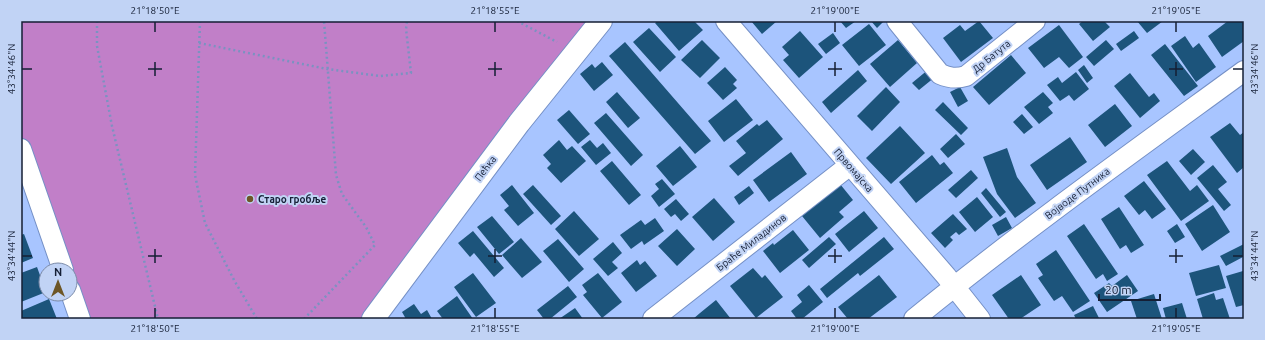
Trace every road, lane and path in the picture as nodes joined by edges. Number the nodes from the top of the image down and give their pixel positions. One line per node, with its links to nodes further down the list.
1 (97, 21): 20 (path)
2 (200, 21): 10 (path)
3 (324, 21): 12 (path)
4 (407, 21): 12 (path)
5 (517, 21): 11 (path)
6 (600, 21): 11 (street, Пећка)
7 (726, 21): 15 (street, Првомајска)
8 (897, 21): 9 (street, Др Батута)
9 (1035, 21)
10 (199, 43): 12 (path); 21 (path)
11 (576, 52): 23 (street, Пећка)
12 (328, 69): 22 (path)
13 (1244, 71): 17 (street, Војводе Путника)
14 (21, 149): 16 (street)
15 (850, 166): 17 (street, Првомајска); 24 (street, Браће Миладинов)
16 (60, 262)
17 (954, 286): 25 (street, Војводе Путника); 26 (street, Првомајска)
18 (74, 302): 19 (street)
19 (80, 319)
20 (158, 319)
21 (257, 319)
22 (304, 319)
23 (373, 319)
24 (653, 319)
25 (914, 319)
26 (980, 319)

